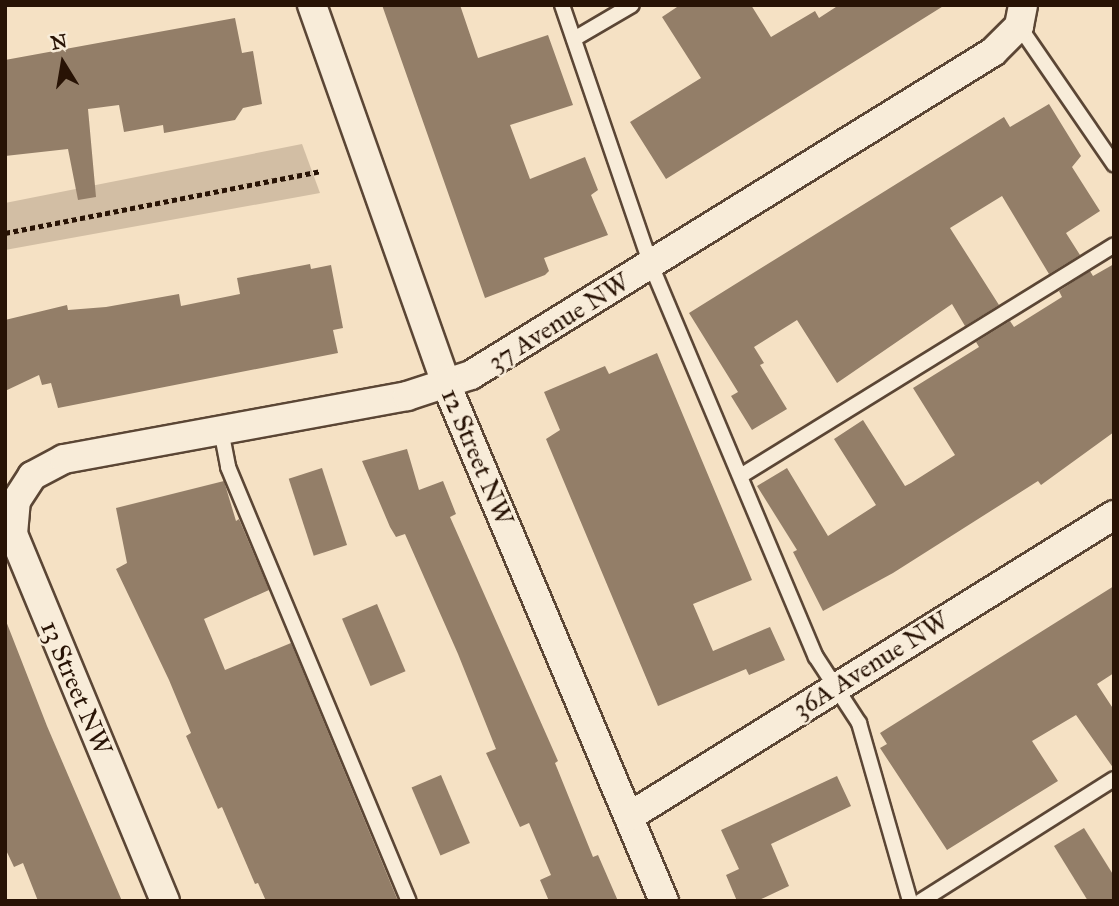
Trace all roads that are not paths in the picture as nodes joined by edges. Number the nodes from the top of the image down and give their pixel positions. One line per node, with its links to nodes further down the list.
1 (312, 5): 9 (street, 12 Street NW)
2 (562, 5): 5 (lane)
3 (632, 5): 5 (lane)
4 (1021, 17): 6 (lane); 8 (street, 37 Avenue NW)
5 (574, 39): 8 (lane)
6 (1114, 164)
7 (1114, 245): 11 (lane)
8 (650, 265): 9 (street, 37 Avenue NW); 11 (lane)
9 (446, 384): 10 (street, 37 Avenue NW); 16 (street, 12 Street NW)
10 (221, 430): 12 (street, 37 Avenue NW); 18 (lane)
11 (742, 475): 14 (lane)
12 (32, 476): 17 (street, 13 Street NW)
13 (1114, 515): 14 (street, 36A Avenue NW)
14 (835, 687): 16 (street, 36A Avenue NW); 20 (lane)
15 (1114, 779): 21 (lane)
16 (630, 816): 19 (street, 12 Street NW)
17 (166, 901)
18 (409, 901)
19 (664, 901)
20 (910, 901)
21 (921, 901)

